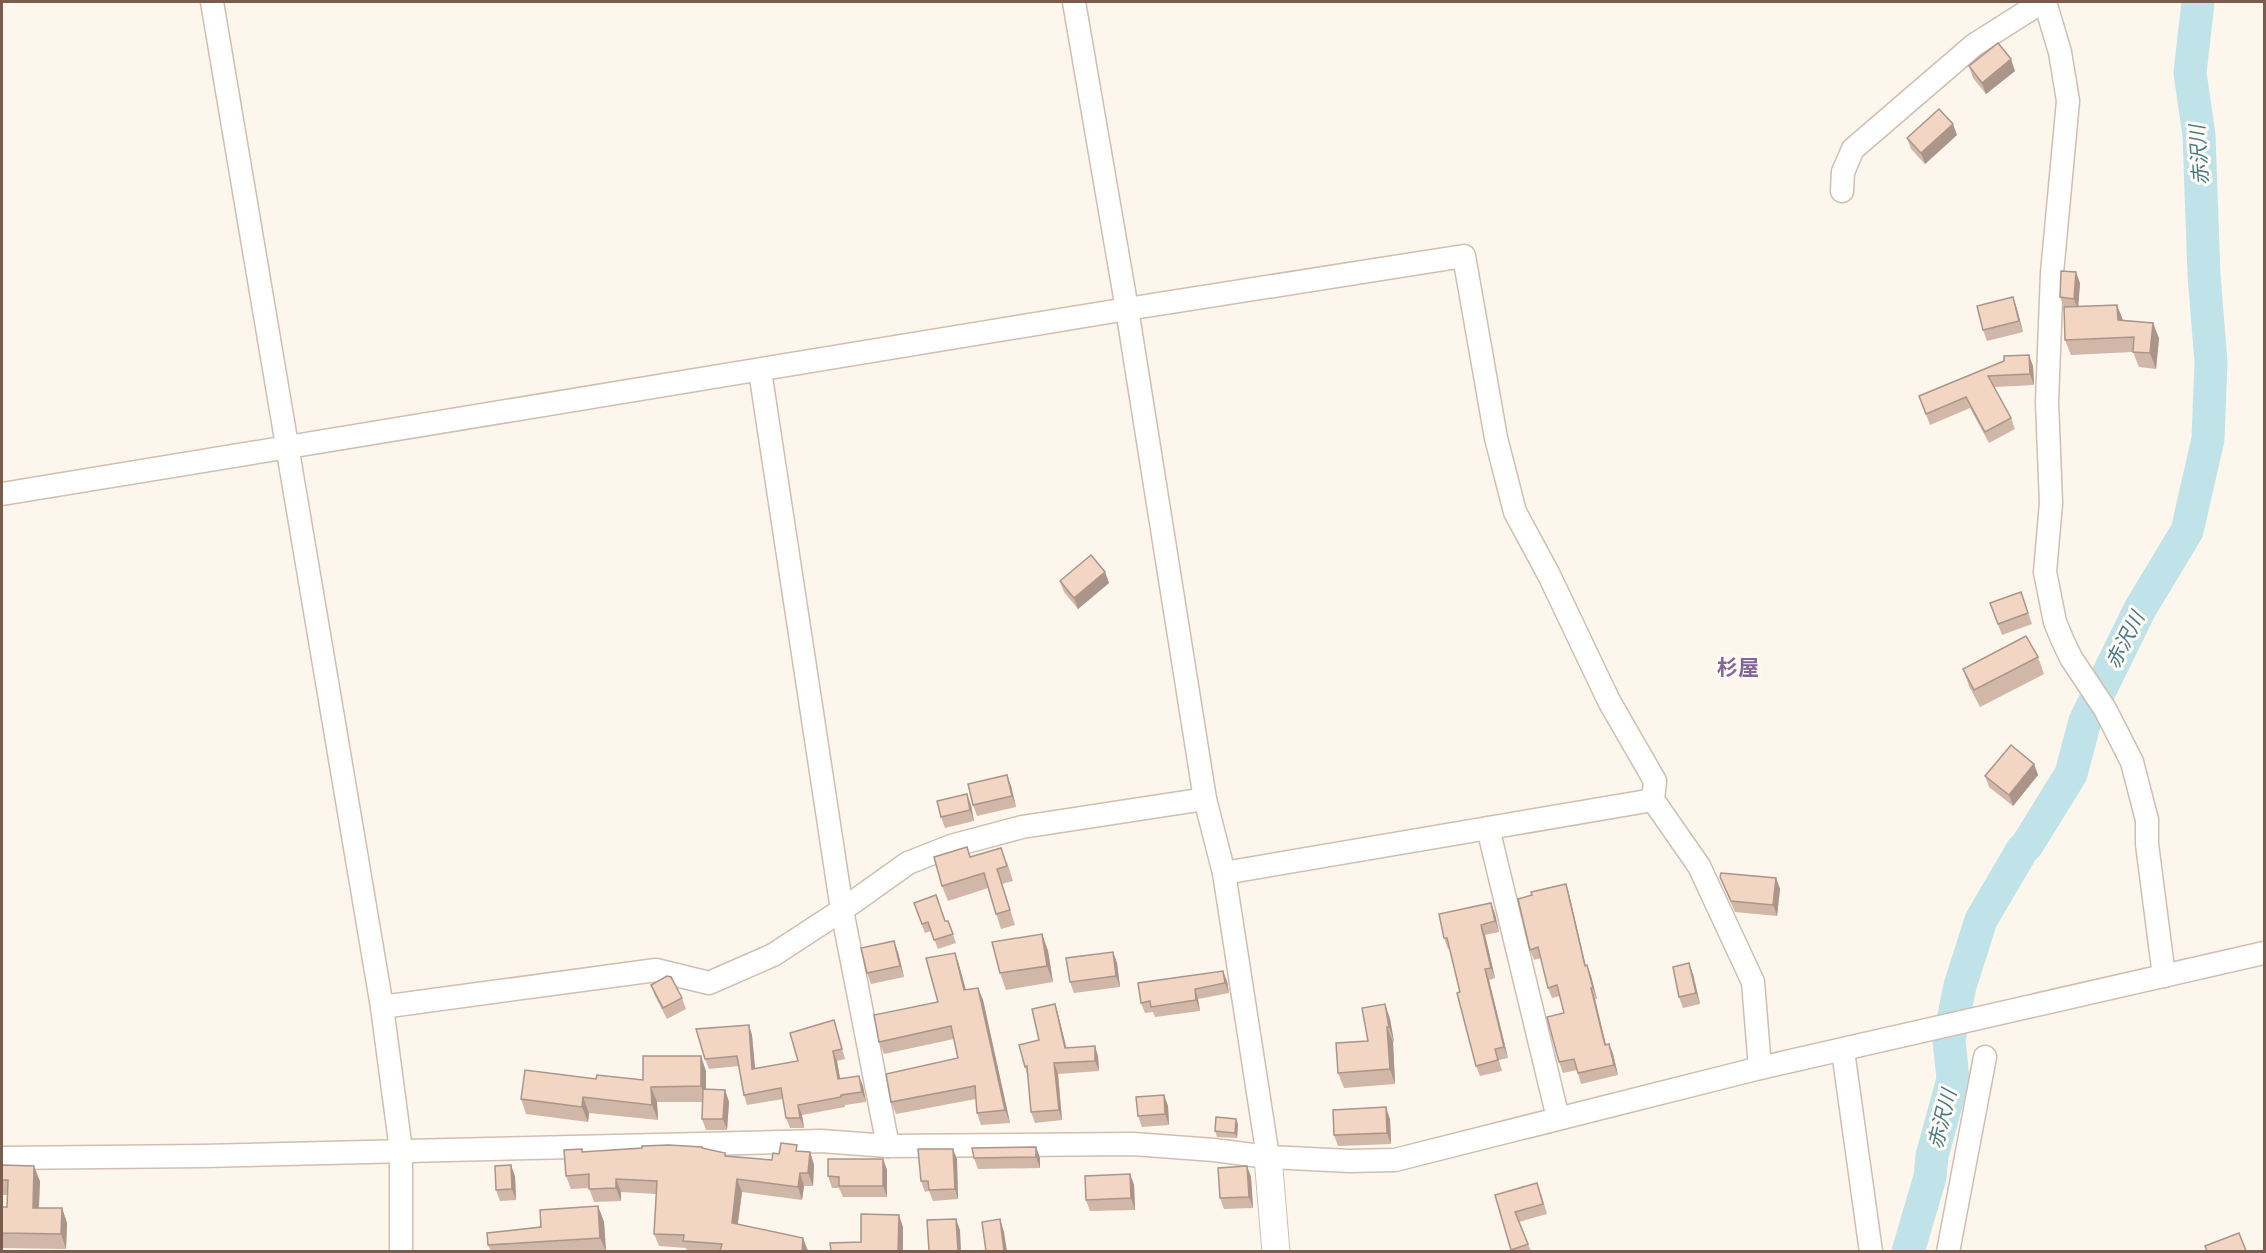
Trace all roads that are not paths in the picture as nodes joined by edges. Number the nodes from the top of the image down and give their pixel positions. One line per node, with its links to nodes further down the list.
1 (212, 2): 7 (street)
2 (1074, 2): 5 (street)
3 (2044, 2): 4 (street); 15 (street)
4 (1842, 191)
5 (1127, 309): 6 (street); 9 (street); 10 (street)
6 (760, 371): 7 (street); 13 (street)
7 (289, 447): 8 (street); 16 (street)
8 (2, 494)
9 (1205, 799): 12 (street); 13 (street)
10 (1653, 800): 11 (street); 19 (street)
11 (1488, 828): 12 (street); 20 (street)
12 (1224, 873): 23 (street)
13 (842, 910): 16 (street); 21 (street)
14 (2265, 953): 15 (street)
15 (2164, 976): 17 (street)
16 (382, 1007): 22 (street)
17 (1843, 1051): 19 (street); 27 (street)
18 (1985, 1057): 28 (street)
19 (1760, 1068): 20 (street)
20 (1558, 1118): 23 (street)
21 (888, 1146): 22 (street); 23 (street)
22 (400, 1150): 24 (street); 25 (street)
23 (1268, 1157): 26 (street)
24 (2, 1158)
25 (401, 1251)
26 (1276, 1251)
27 (1871, 1251)
28 (1948, 1251)

